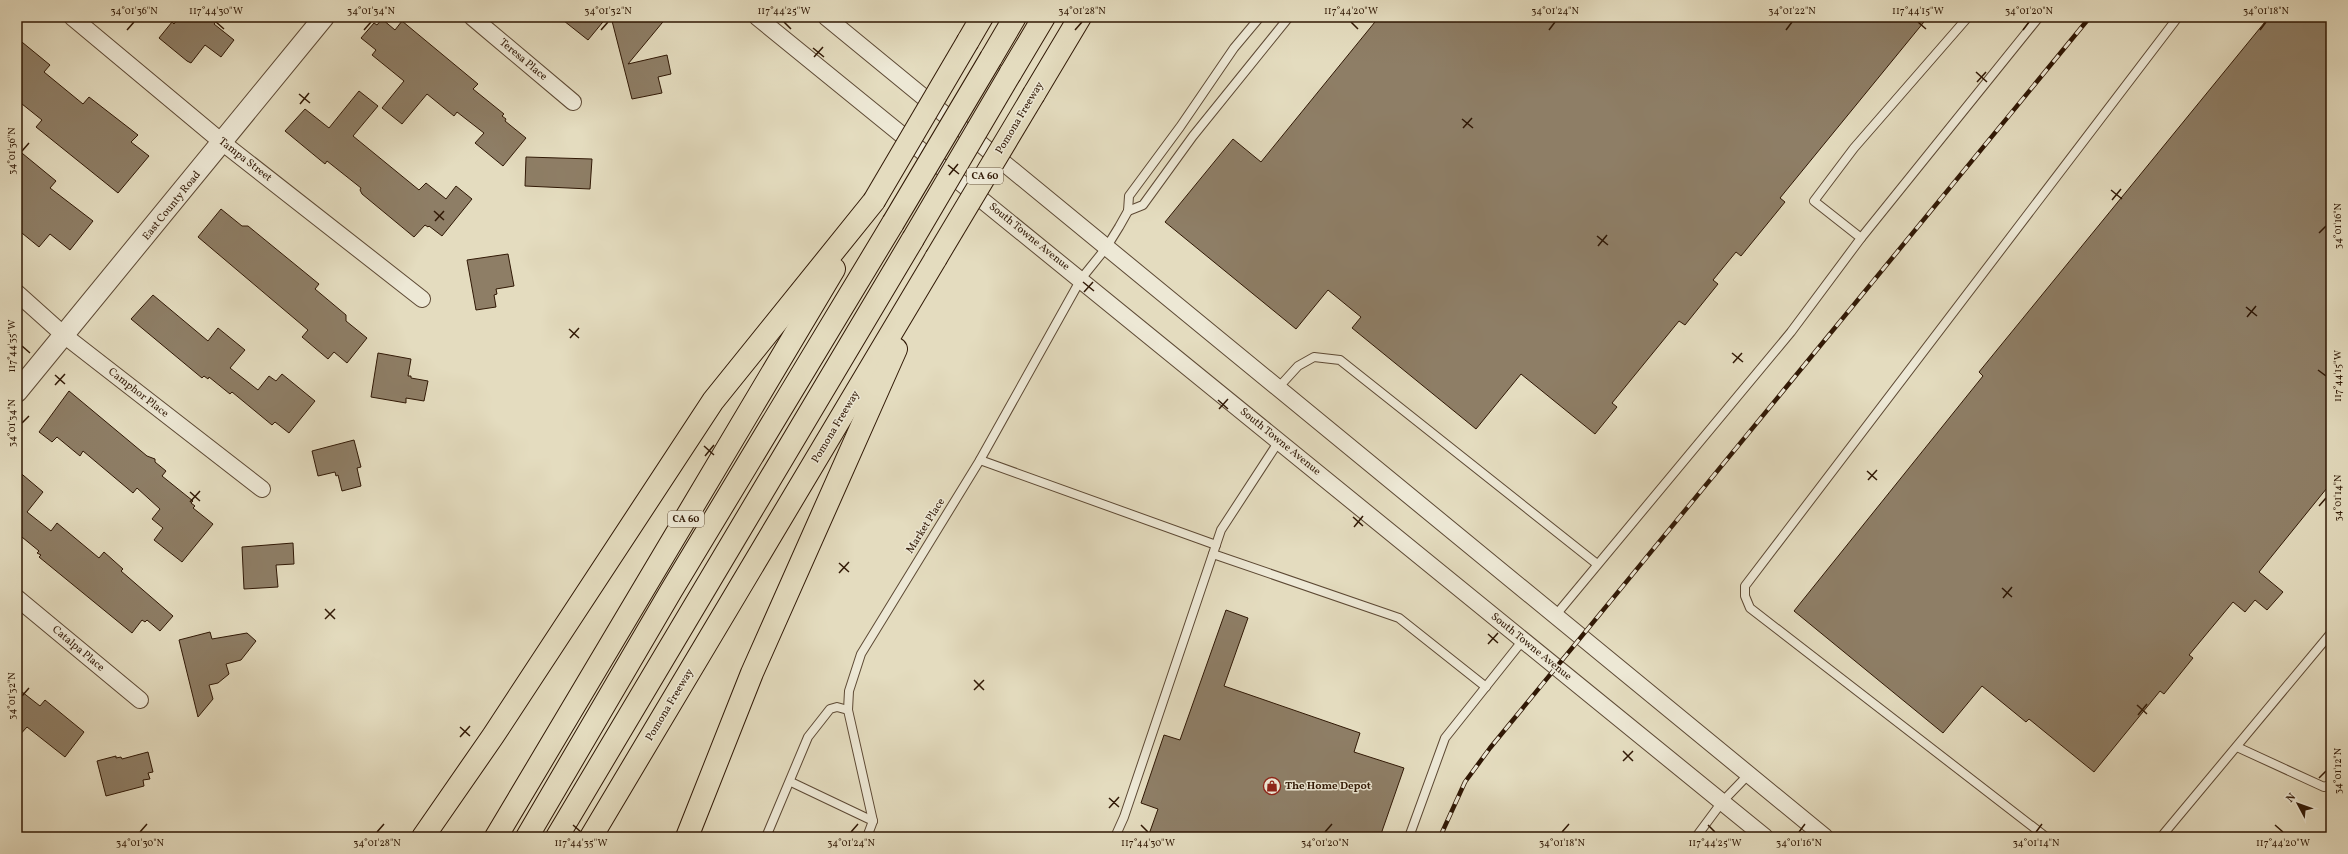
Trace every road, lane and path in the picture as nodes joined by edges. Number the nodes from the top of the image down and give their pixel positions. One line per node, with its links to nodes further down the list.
1 (72, 17): 16 (street, Tampa Street)
2 (324, 17): 16 (street, East County Road)
3 (472, 17): 15 (street, Teresa Place)
4 (757, 17): 22 (street, South Towne Avenue)
5 (826, 17): 20 (street)
6 (982, 17): 17 (highway, CA 60, bridge)
7 (1015, 17): 49 (highway, bridge)
8 (1044, 17): 50 (highway, bridge)
9 (1080, 17): 21 (highway, Pomona Freeway / CA 60, bridge)
10 (1260, 17): 18 (lane)
11 (1289, 17): 18 (lane)
12 (1968, 17): 19 (lane)
13 (2039, 17): 19 (lane)
14 (2178, 17): 60 (lane)
15 (573, 102)
16 (223, 143): 24 (street, Tampa Street); 25 (street, East County Road)
17 (874, 201): 47 (highway); 48 (highway, CA 60)
18 (1128, 211): 20 (lane, Market Place)
19 (1861, 238): 33 (lane)
20 (1106, 248): 22 (lane, Market Place); 26 (street)
21 (936, 258): 51 (highway, Pomona Freeway / CA 60); 52 (highway)
22 (1081, 280): 28 (street, South Towne Avenue); 29 (lane, Market Place)
23 (17, 293): 25 (street, Camphor Place)
24 (422, 299)
25 (65, 336): 27 (street, East County Road); 30 (street, Camphor Place)
26 (1278, 388): 33 (lane); 35 (street)
27 (17, 392)
28 (1279, 441): 31 (lane); 37 (street, South Towne Avenue)
29 (980, 460): 31 (lane); 40 (lane, Market Place)
30 (262, 490)
31 (1216, 545): 32 (lane)
32 (1213, 554): 38 (lane); 55 (lane)
33 (1597, 564): 35 (lane)
34 (17, 598): 39 (street, Catalpa Place)
35 (1555, 616): 42 (street)
36 (2331, 633): 41 (lane)
37 (1523, 640): 38 (lane); 45 (street, South Towne Avenue)
38 (1486, 687): 56 (lane)
39 (140, 700)
40 (848, 710): 43 (lane); 46 (lane, Market Place)
41 (2237, 747): 44 (lane); 61 (lane)
42 (1749, 774): 45 (lane); 59 (street)
43 (791, 782): 46 (lane); 53 (lane)
44 (2331, 784)
45 (1722, 802): 57 (lane); 58 (street, South Towne Avenue)
46 (873, 821): 54 (lane)
47 (423, 837)
48 (496, 837)
49 (527, 837)
50 (557, 837)
51 (590, 837)
52 (687, 837)
53 (766, 837)
54 (867, 837)
55 (1115, 837)
56 (1409, 837)
57 (1696, 837)
58 (1765, 837)
59 (1825, 837)
60 (2046, 837)
61 (2161, 837)

